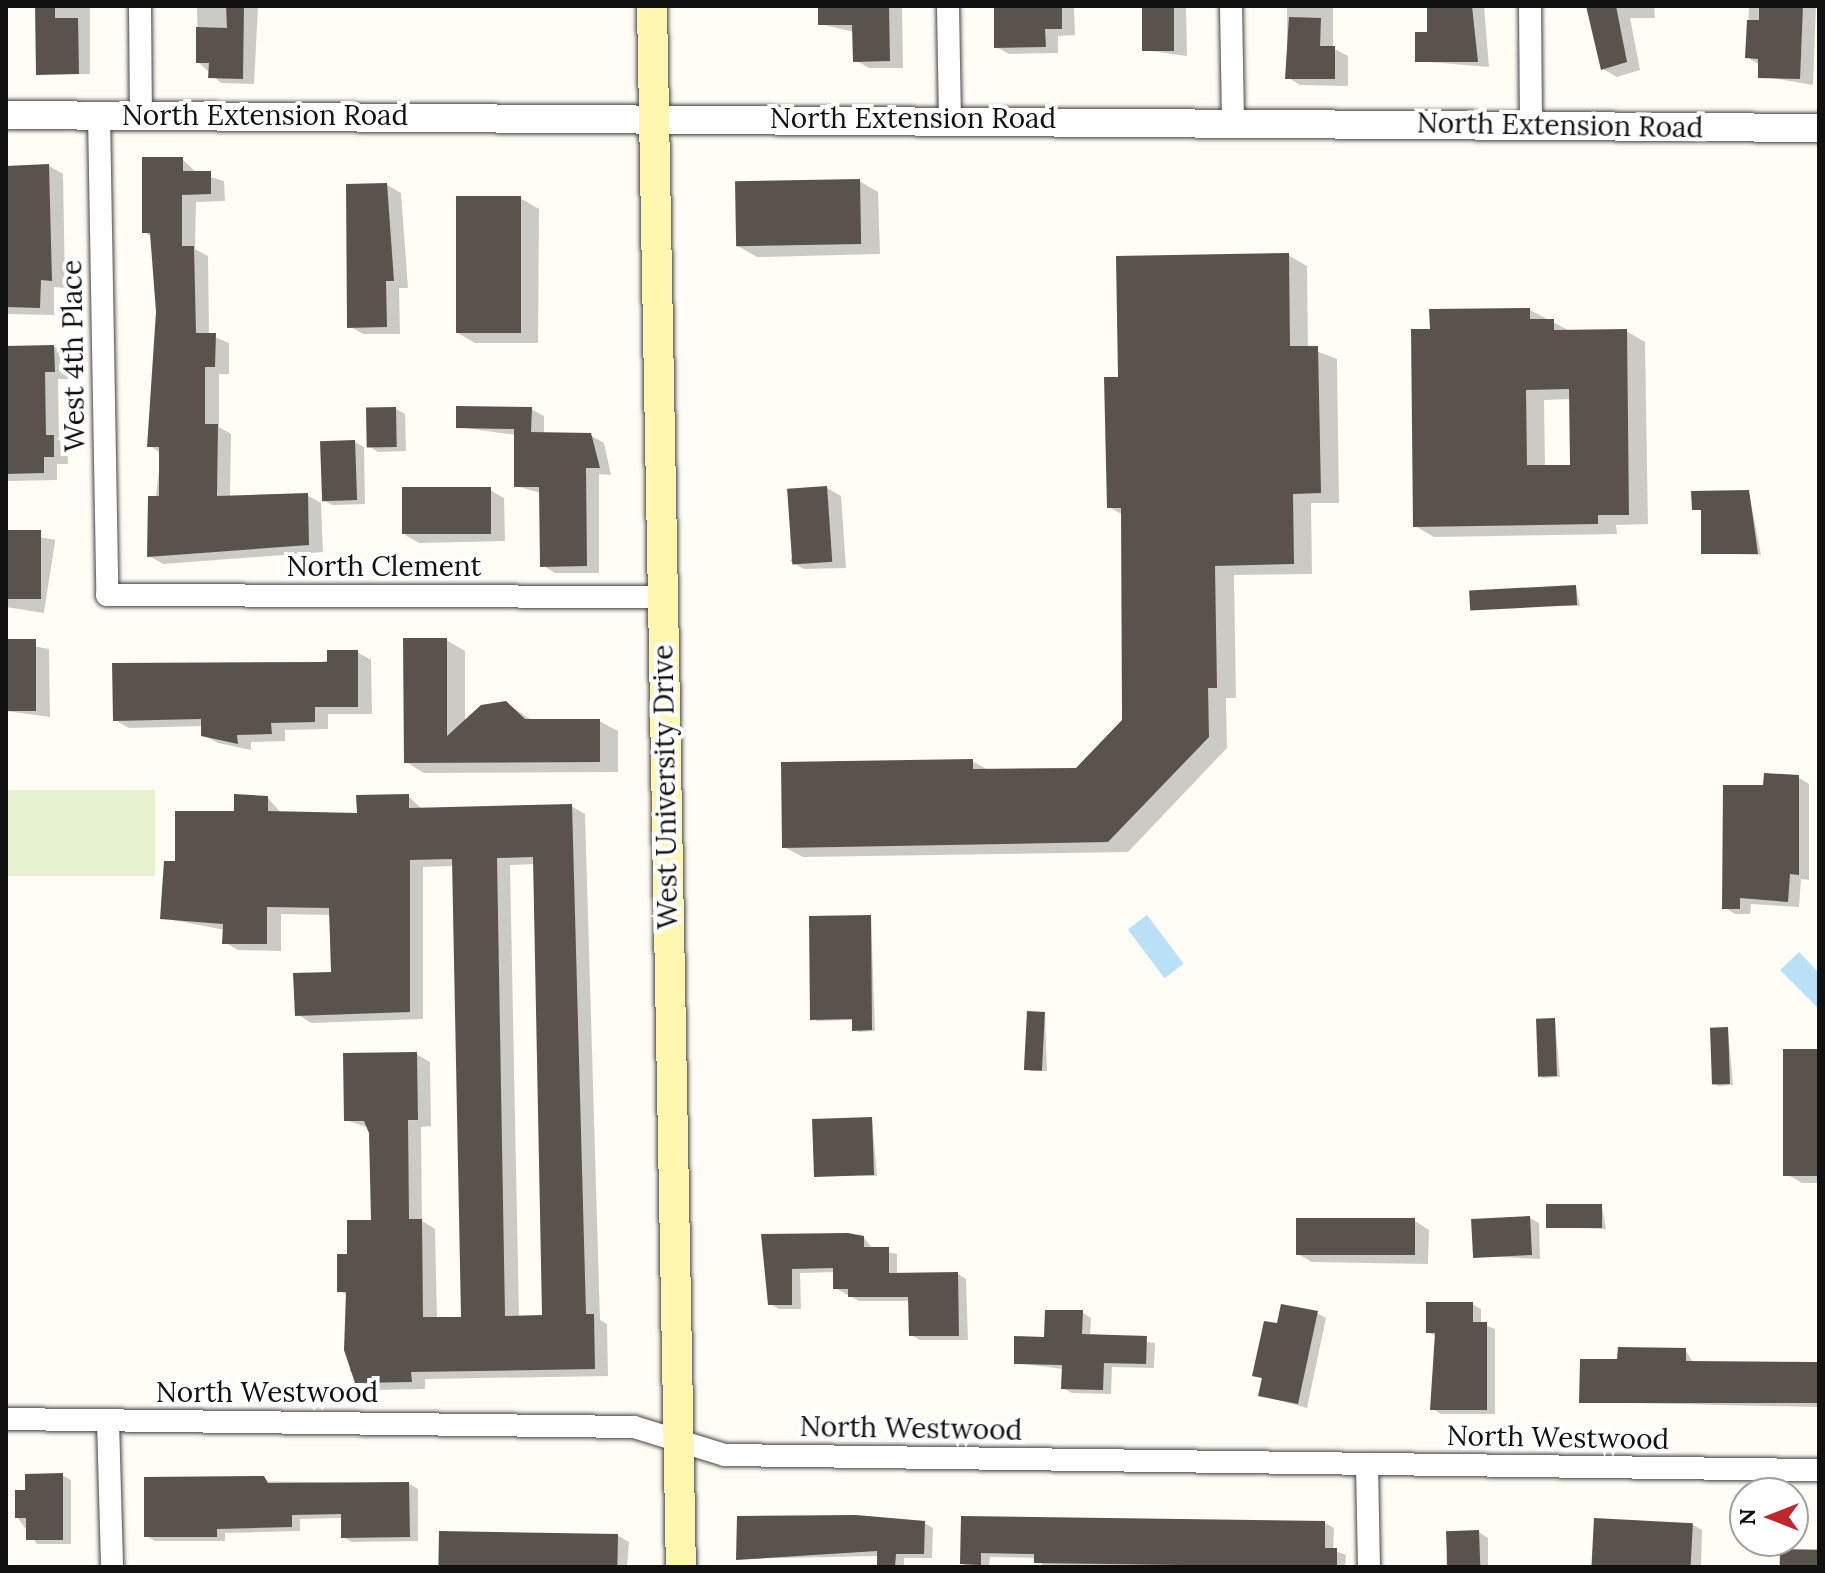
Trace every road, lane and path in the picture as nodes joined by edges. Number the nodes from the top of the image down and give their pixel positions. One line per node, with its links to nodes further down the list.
1 (140, 6): 8 (street)
2 (652, 6): 9 (main road, West University Drive)
3 (948, 6): 10 (street)
4 (1231, 6): 11 (street)
5 (1530, 6): 12 (street)
6 (6, 115): 7 (street, North Extension Road)
7 (99, 115): 8 (street, North Extension Road); 14 (street, West 4th Place)
8 (141, 115): 9 (street, North Extension Road)
9 (653, 116): 10 (street, North Extension Road); 15 (main road, West University Drive)
10 (950, 118): 11 (street, North Extension Road)
11 (1233, 122): 12 (street, North Extension Road)
12 (1531, 126): 13 (street, North Extension Road)
13 (1819, 128)
14 (107, 595): 15 (street, North Clement)
15 (661, 597): 18 (main road, West University Drive)
16 (6, 1419): 17 (street, North Westwood)
17 (108, 1421): 18 (street, North Westwood); 21 (street)
18 (679, 1439): 19 (street, North Westwood); 22 (main road, West University Drive)
19 (1367, 1464): 20 (street, North Westwood); 23 (street)
20 (1819, 1470)
21 (112, 1567)
22 (681, 1567)
23 (1369, 1567)

